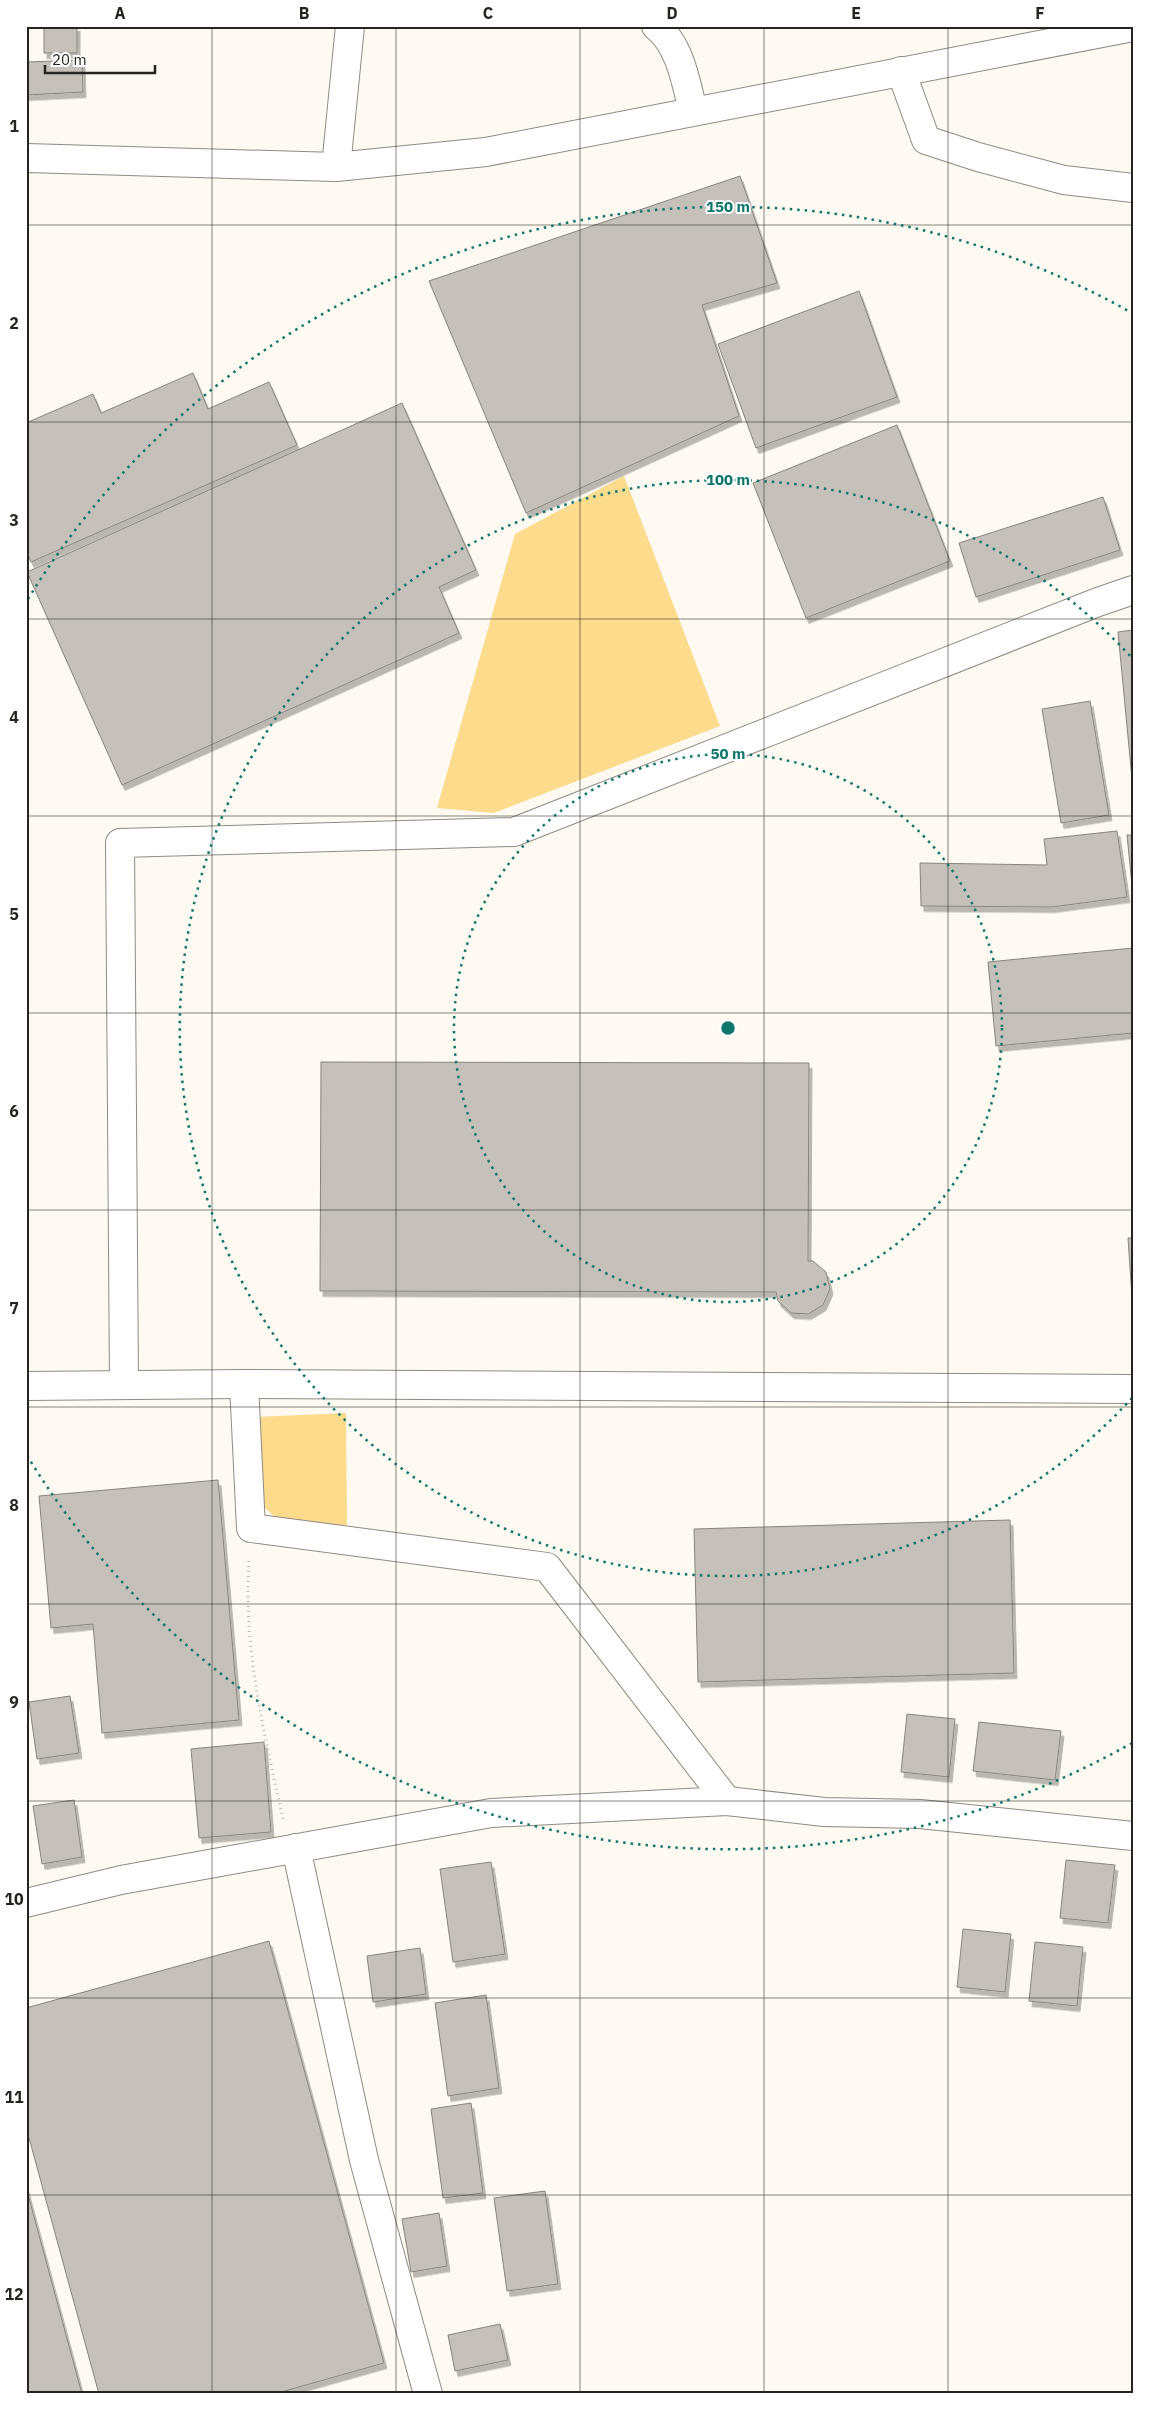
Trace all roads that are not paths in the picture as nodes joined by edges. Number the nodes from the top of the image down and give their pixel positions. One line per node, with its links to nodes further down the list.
1 (350, 26): 8 (street)
2 (656, 26): 6 (street)
3 (1133, 27): 4 (street)
4 (1076, 31): 5 (street)
5 (901, 71): 6 (street); 9 (street)
6 (693, 111): 8 (street)
7 (26, 158): 8 (street)
8 (336, 167)
9 (1133, 188)
10 (1133, 590): 12 (street)
11 (244, 1384): 12 (street); 14 (street); 15 (street)
12 (124, 1385): 13 (street)
13 (26, 1386)
14 (1133, 1389)
15 (727, 1801): 16 (street); 17 (street)
16 (1133, 1836)
17 (293, 1849): 18 (street); 19 (street)
18 (26, 1904)
19 (428, 2394)

